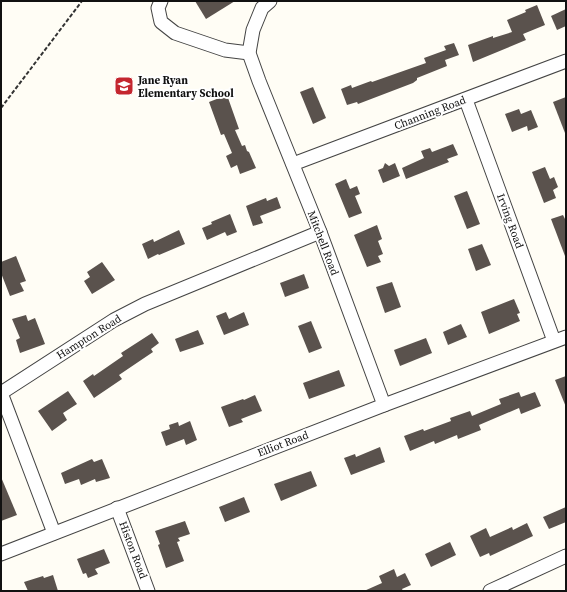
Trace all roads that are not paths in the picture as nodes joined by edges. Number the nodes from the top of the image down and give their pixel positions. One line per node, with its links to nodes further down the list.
1 (161, 1): 3 (street)
2 (270, 1): 3 (street)
3 (250, 53): 6 (street, Mitchell Road)
4 (566, 61): 5 (street, Channing Road)
5 (466, 100): 6 (street, Channing Road); 8 (street, Irving Road)
6 (293, 164): 7 (street, Mitchell Road)
7 (320, 232): 9 (street, Hampton Road); 10 (street, Mitchell Road)
8 (560, 339): 10 (street, Elliot Road)
9 (1, 393): 12 (street, Hampton Road)
10 (384, 405): 11 (street, Elliot Road)
11 (117, 508): 12 (street, Elliot Road); 15 (street, Histon Road)
12 (54, 533): 13 (street, Elliot Road)
13 (1, 554)
14 (566, 556): 16 (street)
15 (148, 591)
16 (490, 591)

